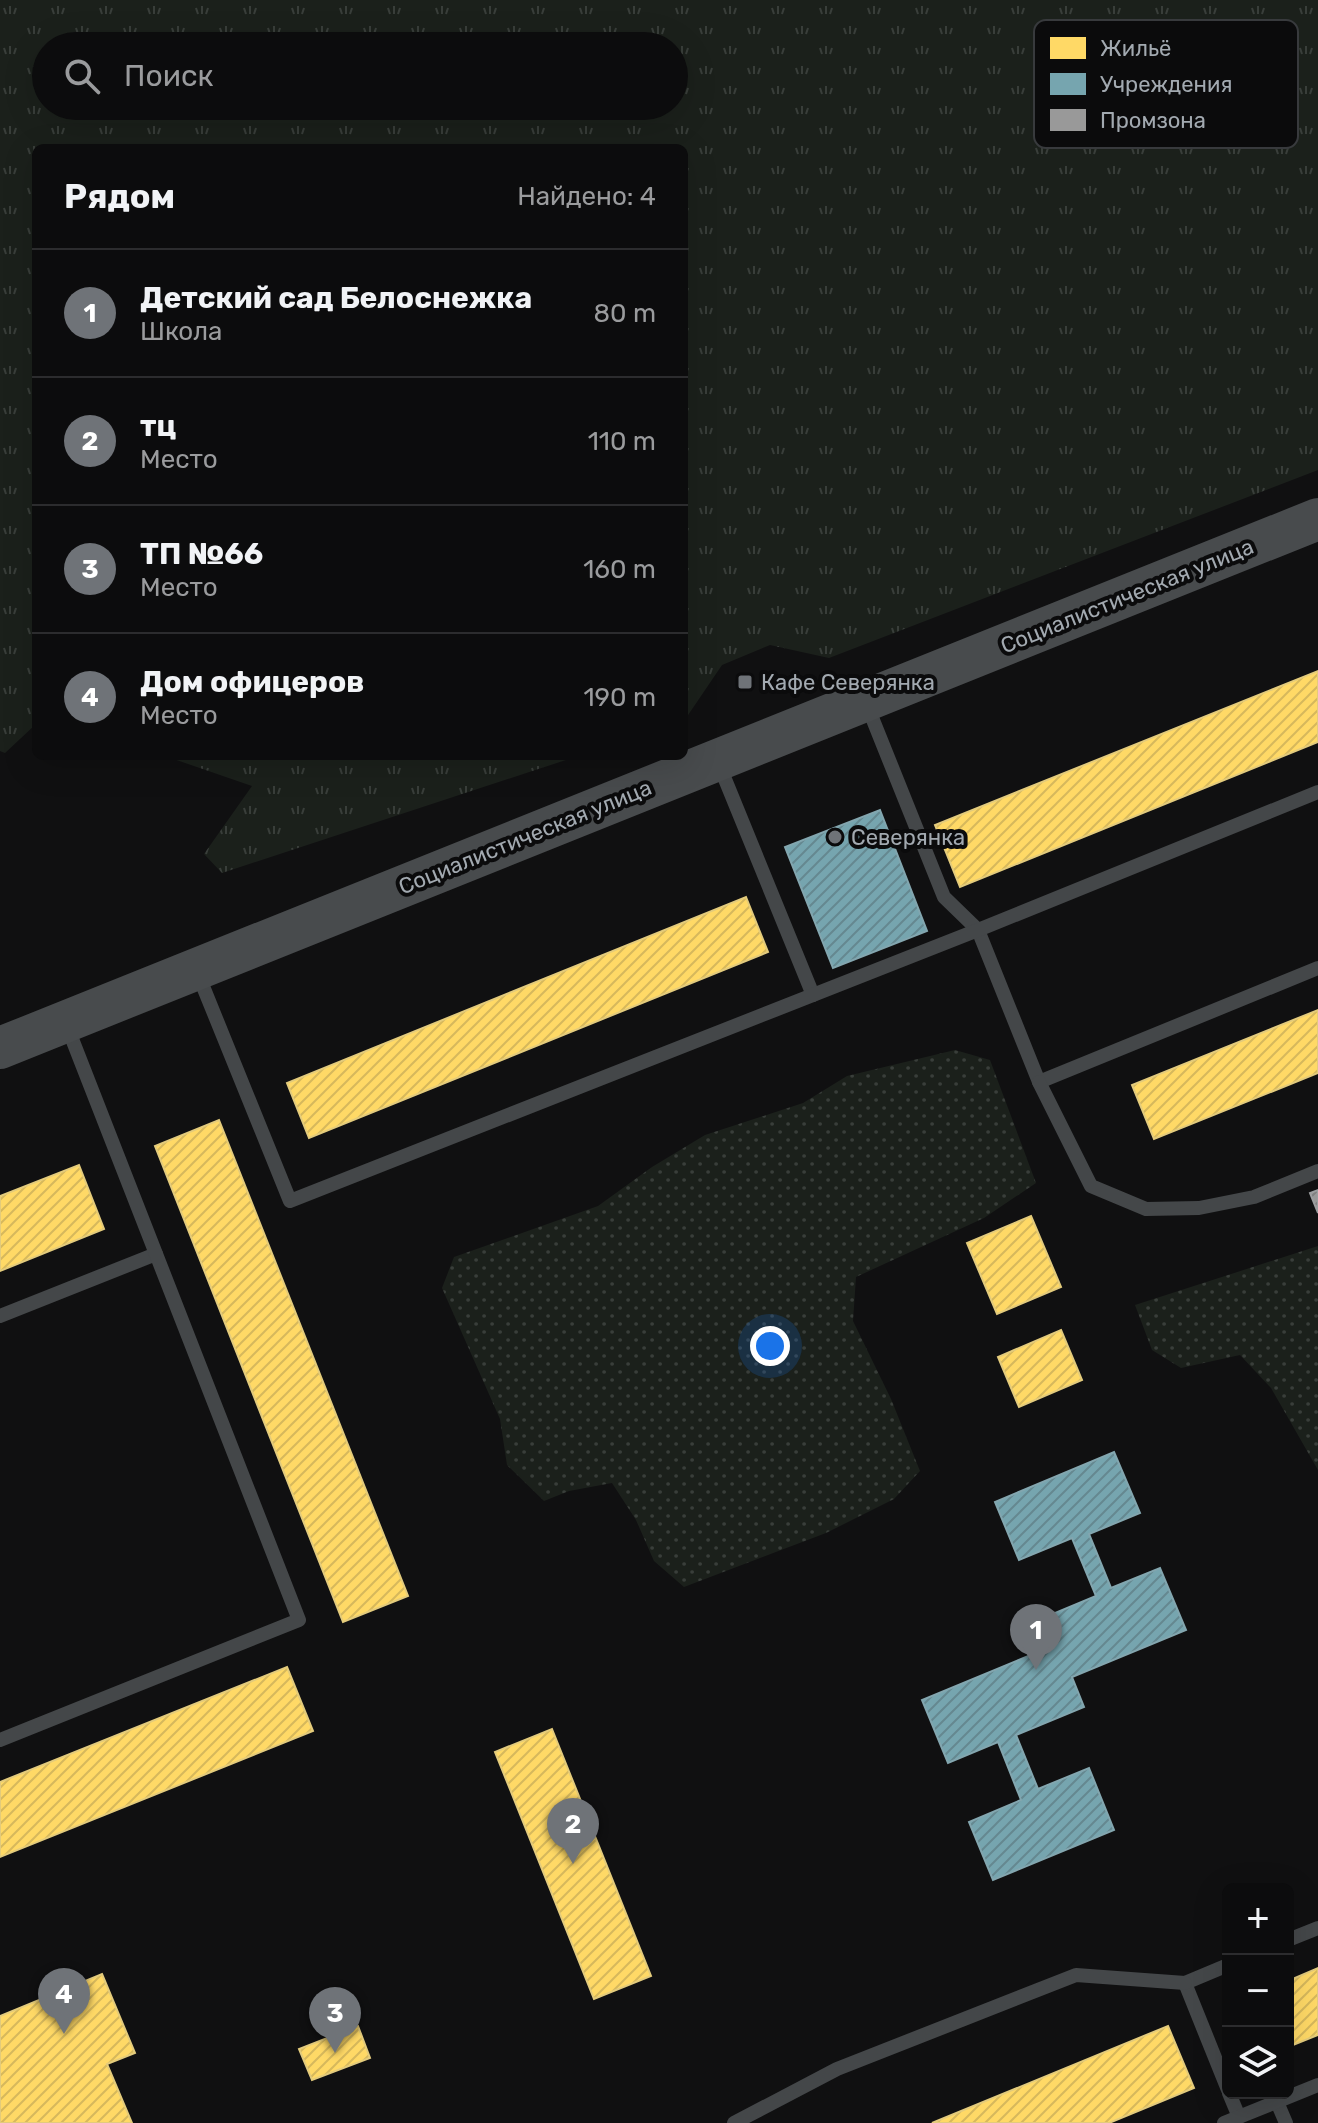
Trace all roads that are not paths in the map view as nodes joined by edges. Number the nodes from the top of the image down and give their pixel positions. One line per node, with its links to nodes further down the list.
1 (1318, 519): 2 (main road, Социалистическая улица)
2 (865, 701): 3 (main road, Социалистическая улица); 5 (lane)
3 (717, 760): 7 (main road, Социалистическая улица); 8 (lane)
4 (1318, 792): 5 (lane)
5 (978, 930): 8 (lane); 11 (lane)
6 (1318, 968): 11 (lane)
7 (196, 970): 8 (lane); 9 (main road, Социалистическая улица)
8 (813, 995)
9 (65, 1022): 10 (main road, Социалистическая улица); 13 (lane)
10 (0, 1048)
11 (1039, 1082): 12 (lane)
12 (1318, 1171)
13 (156, 1254): 14 (lane); 15 (lane)
14 (0, 1316)
15 (0, 1740)
16 (1318, 1928): 17 (lane)
17 (1294, 1938)
18 (1222, 1968): 19 (lane)
19 (1185, 1983): 20 (lane); 25 (lane)
20 (1222, 2074)
21 (1318, 2085): 23 (lane)
22 (1232, 2099): 24 (lane)
23 (1277, 2102): 24 (lane); 27 (lane)
24 (1239, 2117): 26 (lane)
25 (734, 2123)
26 (1224, 2123)
27 (1286, 2123)

